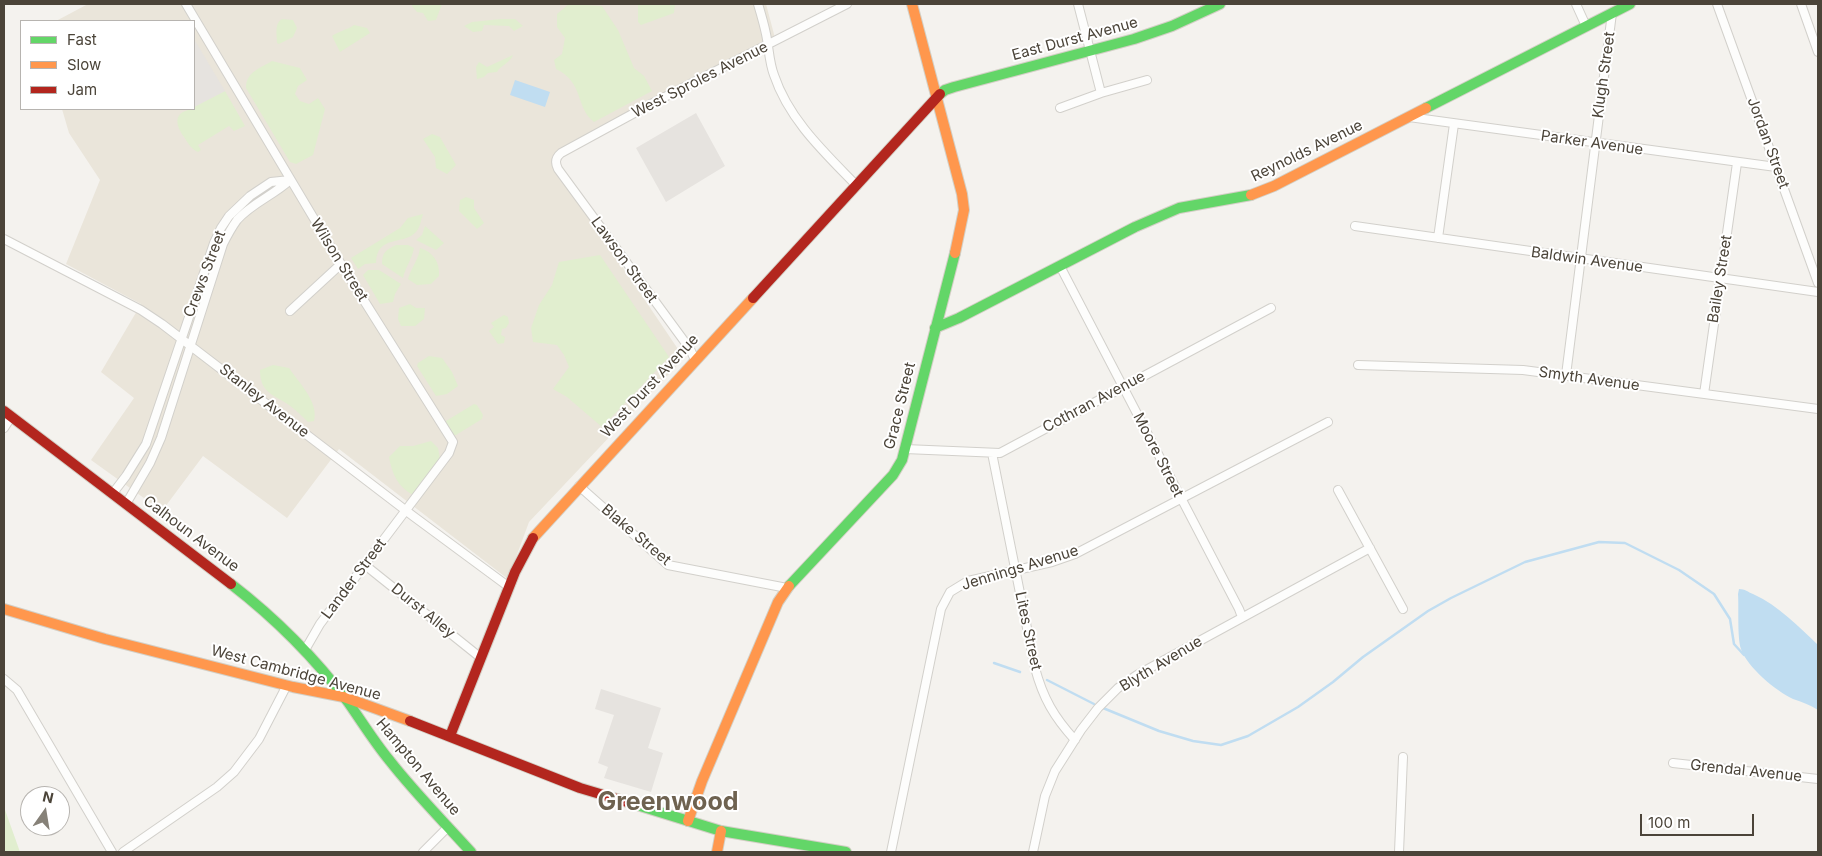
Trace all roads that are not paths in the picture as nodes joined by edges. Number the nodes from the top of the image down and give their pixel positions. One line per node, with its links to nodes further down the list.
1 (186, 4): 26 (street, Wilson Street)
2 (758, 4): 13 (street)
3 (847, 4): 13 (street, West Sproles Avenue)
4 (912, 4): 18 (main road, Grace Street)
5 (1078, 4): 14 (street)
6 (1220, 4): 14 (main road, East Durst Avenue)
7 (1576, 4): 12 (street)
8 (1630, 4): 11 (main road, Reynolds Avenue)
9 (1717, 4): 25 (street, Jordan Street)
10 (1801, 4): 15 (street)
11 (1612, 13): 12 (main road, Reynolds Avenue); 22 (street, Klugh Street)
12 (1586, 26): 20 (main road, Reynolds Avenue)
13 (768, 45): 23 (street, West Sproles Avenue); 27 (street)
14 (1090, 52): 17 (street); 18 (main road, East Durst Avenue)
15 (1818, 52)
16 (1147, 80): 17 (street)
17 (1101, 92): 19 (street)
18 (936, 98): 27 (main road, West Durst Avenue); 39 (main road, Grace Street)
19 (1060, 108)
20 (1407, 117): 21 (street, Parker Avenue); 33 (main road, Reynolds Avenue)
21 (1454, 124): 22 (street, Parker Avenue); 29 (street)
22 (1595, 143): 24 (street, Parker Avenue); 31 (street, Klugh Street)
23 (556, 159): 42 (street, Lawson Street)
24 (1737, 163): 25 (street, Parker Avenue); 34 (street, Bailey Street)
25 (1776, 167): 35 (street, Jordan Street)
26 (290, 180): 32 (street, Wilson Street); 40 (street, Crews Street); 41 (street, Crews Street)
27 (857, 186): 42 (main road, West Durst Avenue)
28 (1355, 226): 29 (street, Baldwin Avenue)
29 (1438, 238): 31 (street, Baldwin Avenue)
30 (4, 239): 40 (street, Stanley Avenue)
31 (1580, 259): 34 (street, Baldwin Avenue); 44 (street, Klugh Street)
32 (341, 264): 38 (street); 58 (street, Wilson Street)
33 (1060, 266): 39 (main road, Reynolds Avenue); 45 (street, Moore Street)
34 (1720, 278): 36 (street, Baldwin Avenue); 46 (street, Bailey Street)
35 (1818, 283)
36 (1818, 292)
37 (1271, 308): 45 (street, Cothran Avenue)
38 (290, 311)
39 (935, 328): 51 (main road, Grace Street)
40 (181, 338): 41 (street, Stanley Avenue); 55 (street, Crews Street)
41 (191, 345): 57 (street, Crews Street); 58 (street, Stanley Avenue)
42 (695, 360): 53 (main road, West Durst Avenue)
43 (1358, 365): 44 (street, Smyth Avenue)
44 (1566, 376): 46 (street, Smyth Avenue)
45 (1123, 387): 52 (street, Cothran Avenue); 56 (street, Moore Street)
46 (1704, 394): 47 (street, Smyth Avenue)
47 (1818, 409)
48 (7, 414): 50 (street); 55 (main road, Calhoun Avenue)
49 (1328, 422): 56 (street, Jennings Avenue)
50 (4, 428)
51 (906, 449): 52 (street, Cothran Avenue); 63 (main road, Grace Street)
52 (992, 454): 61 (street, Lites Street)
53 (579, 486): 62 (main road, West Durst Avenue); 63 (street, Blake Street)
54 (1338, 490): 59 (street)
55 (113, 493): 57 (main road, Calhoun Avenue)
56 (1181, 498): 61 (street, Jennings Avenue); 66 (street, Moore Street)
57 (126, 504): 67 (main road, Calhoun Avenue)
58 (406, 510): 60 (street, Lander Street); 62 (street, Stanley Avenue)
59 (1370, 548): 65 (street); 66 (street, Blyth Avenue)
60 (365, 565): 67 (street, Lander Street); 68 (street, Durst Alley)
61 (1016, 570): 73 (street, Lites Street); 86 (street, Jennings Avenue)
62 (509, 586): 68 (main road, West Durst Avenue)
63 (787, 588): 77 (main road, Grace Street)
64 (4, 609): 70 (main road, West Cambridge Avenue)
65 (1404, 609)
66 (1242, 617): 73 (street, Blyth Avenue)
67 (305, 650): 71 (main road, Calhoun Avenue)
68 (481, 658): 72 (main road, West Durst Avenue)
69 (4, 679): 80 (street)
70 (287, 686): 71 (main road, West Cambridge Avenue); 81 (street)
71 (344, 697): 72 (main road, West Cambridge Avenue); 78 (main road, Hampton Avenue)
72 (450, 736): 77 (main road, West Cambridge Avenue)
73 (1075, 740): 87 (street, Blyth Avenue)
74 (1403, 757): 88 (street)
75 (1673, 763): 76 (street, Grendal Avenue)
76 (1818, 779)
77 (688, 821): 79 (main road, West Cambridge Avenue)
78 (448, 827): 82 (street); 83 (main road, Hampton Avenue)
79 (721, 831): 84 (main road); 85 (main road, West Cambridge Avenue)
80 (112, 852)
81 (122, 852)
82 (423, 852)
83 (471, 852)
84 (717, 852)
85 (846, 852)
86 (891, 852)
87 (1033, 852)
88 (1399, 852)

